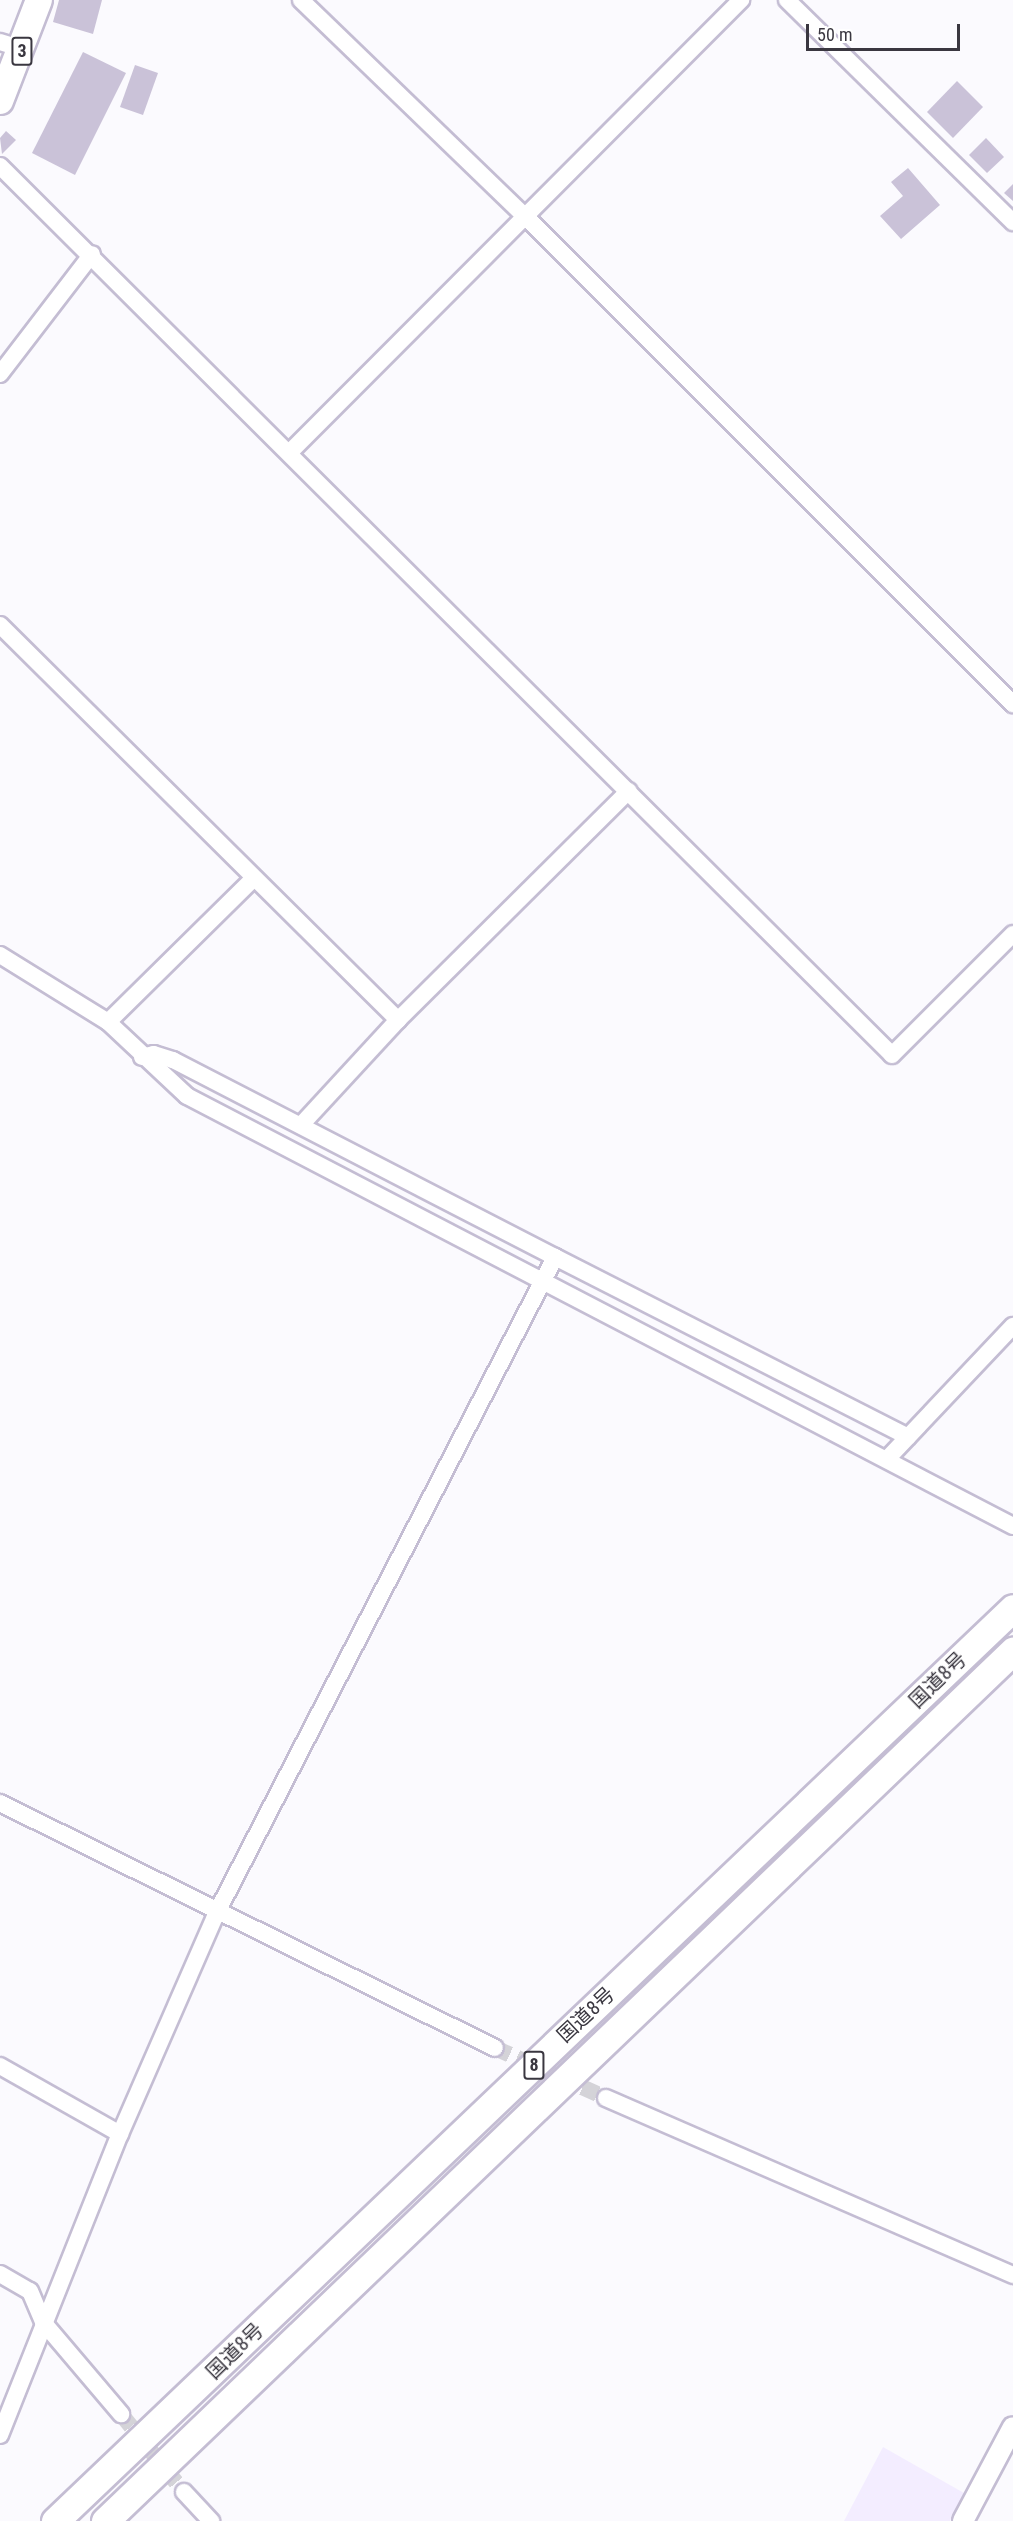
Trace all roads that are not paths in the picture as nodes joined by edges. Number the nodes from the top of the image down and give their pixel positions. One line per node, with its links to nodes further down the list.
1 (39, 0): 5 (main road, 3)
2 (301, 0): 8 (street)
3 (741, 0): 8 (street)
4 (788, 0): 9 (street)
5 (11, 46): 6 (main road, 3)
6 (0, 101)
7 (0, 166): 10 (street)
8 (524, 215): 12 (street); 14 (street)
9 (1013, 222)
10 (92, 254): 11 (street); 12 (street)
11 (0, 374)
12 (290, 452): 15 (street)
13 (0, 625): 16 (street)
14 (1013, 704)
15 (629, 791): 17 (street); 19 (street)
16 (253, 879): 19 (street); 20 (street)
17 (1013, 934)
18 (0, 956): 20 (street)
19 (398, 1020): 22 (street)
20 (108, 1022): 21 (street)
21 (142, 1057): 22 (street); 24 (street)
22 (301, 1125): 23 (street)
23 (555, 1257): 24 (street); 26 (street)
24 (542, 1279): 27 (street); 32 (street)
25 (1013, 1326): 26 (street)
26 (908, 1437): 27 (street)
27 (888, 1458): 28 (street)
28 (1013, 1526)
29 (1013, 1608): 44 (highway, 国道8号 / 8)
30 (1013, 1651): 45 (highway, 国道8号 / 8)
31 (0, 1803): 32 (street)
32 (217, 1912): 33 (street); 36 (street)
33 (495, 2048)
34 (0, 2066): 36 (street)
35 (606, 2098): 38 (street)
36 (120, 2134): 39 (street)
37 (0, 2274): 39 (street)
38 (1013, 2275)
39 (44, 2322): 40 (street); 42 (street)
40 (121, 2414)
41 (1013, 2427): 47 (street)
42 (0, 2435)
43 (184, 2492): 46 (street)
44 (56, 2521)
45 (105, 2521)
46 (211, 2521)
47 (963, 2521)

